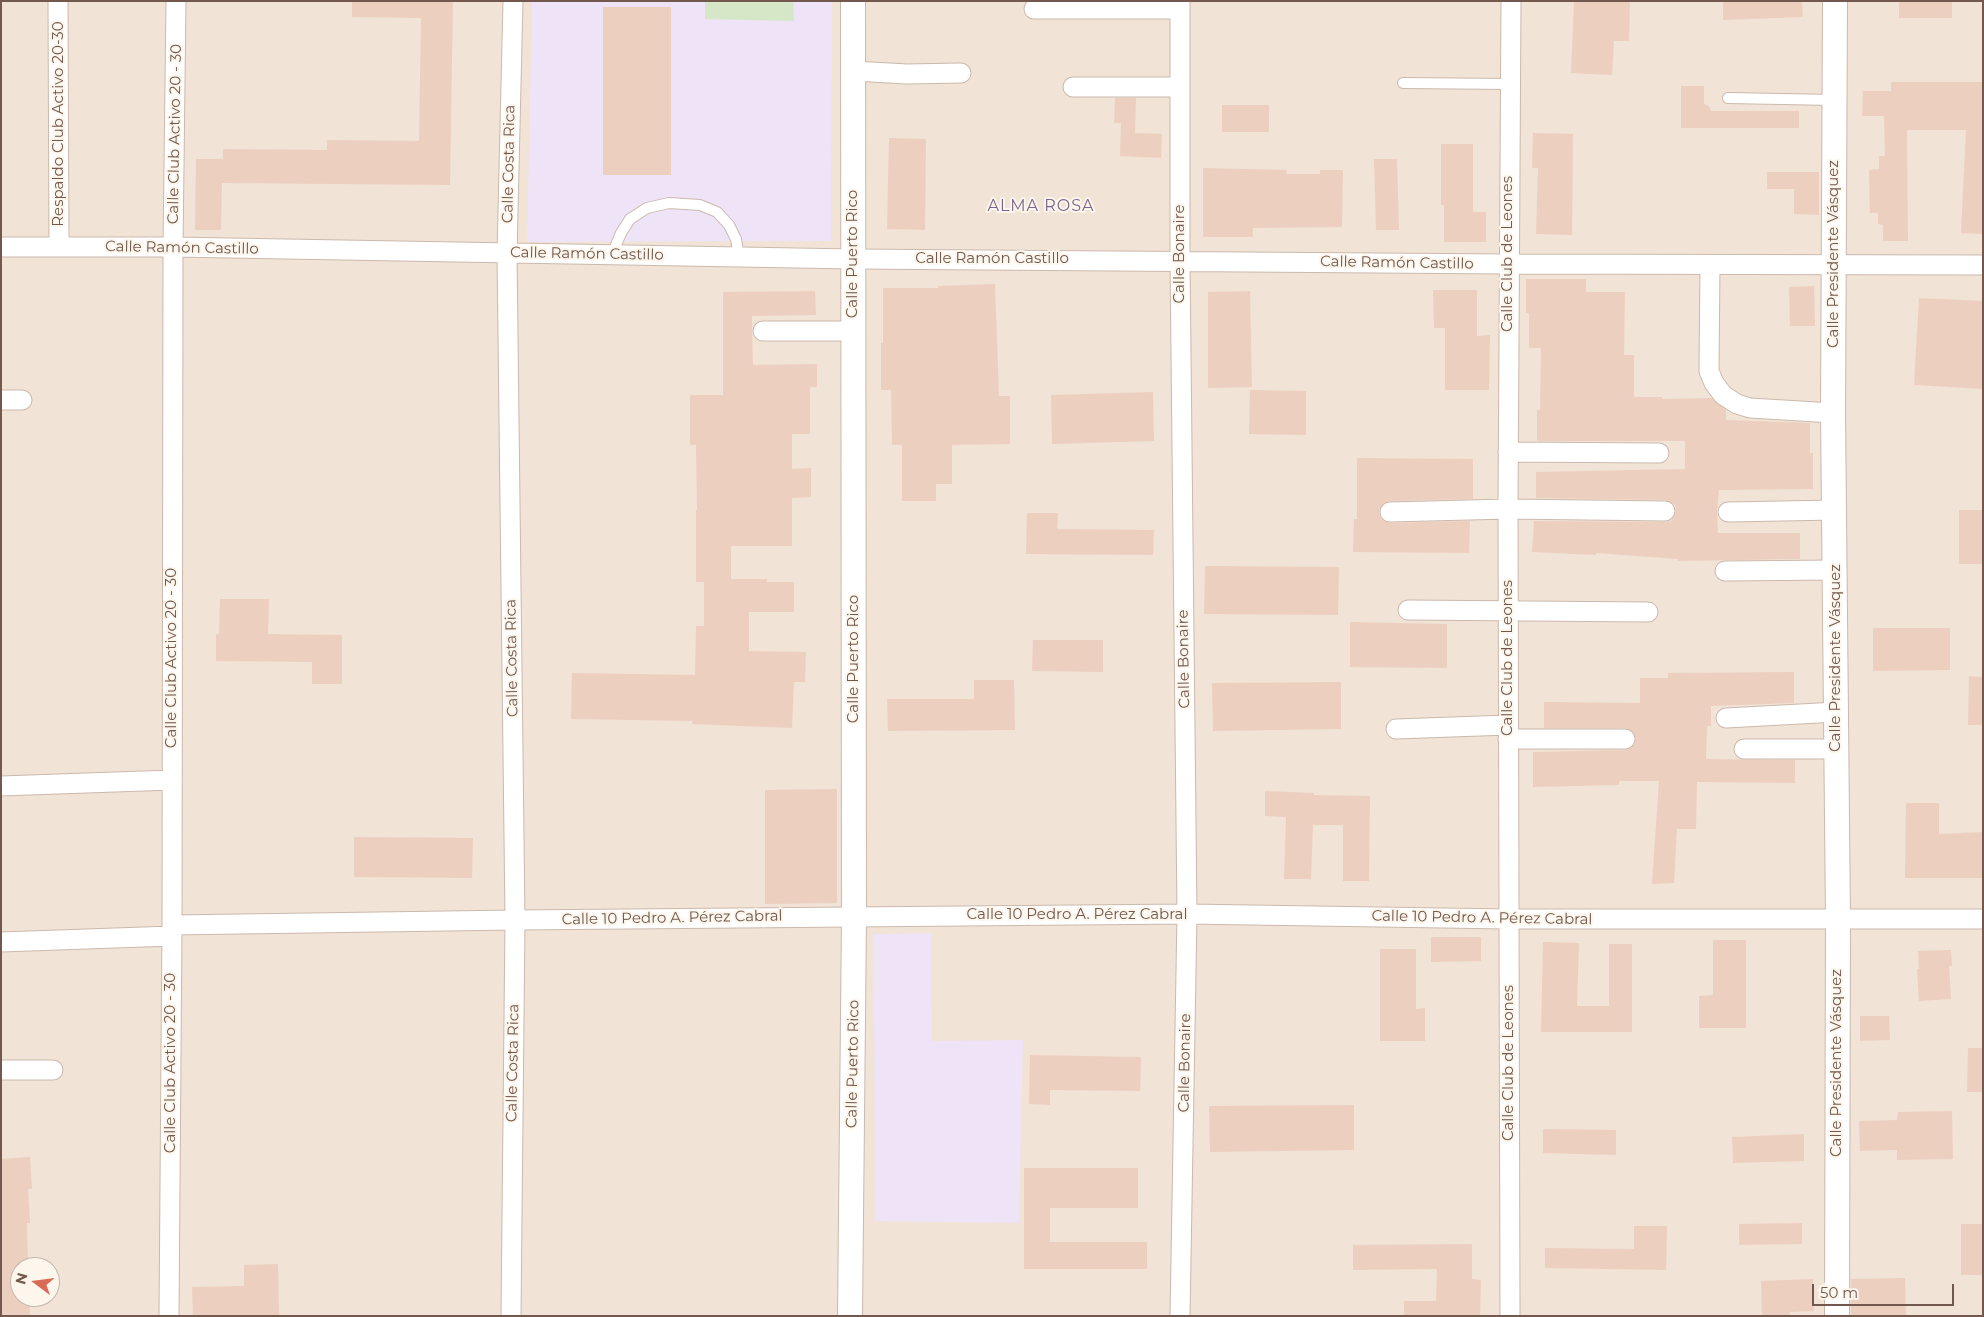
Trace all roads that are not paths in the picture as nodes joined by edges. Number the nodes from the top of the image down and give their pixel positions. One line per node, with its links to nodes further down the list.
1 (58, 1): 18 (street, Respaldo Club Activo 20-30)
2 (176, 1): 19 (street, Calle Club Activo 20 - 30)
3 (512, 1): 20 (street, Calle Costa Rica)
4 (853, 1): 9 (street, Calle Puerto Rico)
5 (1511, 1): 12 (street, Calle Club de Leones)
6 (1835, 1): 16 (street, Calle Presidente Vásquez)
7 (1180, 5): 8 (street); 14 (street, Calle Bonaire)
8 (1034, 9)
9 (853, 71): 10 (street); 23 (street, Calle Puerto Rico)
10 (961, 74)
11 (1402, 83): 12 (lane)
12 (1510, 84): 25 (street, Calle Club de Leones)
13 (1073, 87): 14 (street)
14 (1180, 87): 24 (street, Calle Bonaire)
15 (1728, 98): 16 (lane)
16 (1835, 100): 28 (street, Calle Presidente Vásquez)
17 (1, 247): 18 (street, Calle Ramón Castillo)
18 (59, 247): 19 (street, Calle Ramón Castillo)
19 (173, 247): 20 (street, Calle Ramón Castillo); 53 (street, Calle Club Activo 20 - 30)
20 (507, 253): 21 (street, Calle Ramón Castillo); 60 (street, Calle Costa Rica)
21 (616, 255): 22 (street, Calle Ramón Castillo); 22 (lane)
22 (739, 257): 23 (street, Calle Ramón Castillo)
23 (853, 259): 24 (street, Calle Ramón Castillo); 30 (street, Calle Puerto Rico)
24 (1180, 260): 25 (street, Calle Ramón Castillo); 55 (street, Calle Bonaire)
25 (1508, 264): 27 (street, Calle Ramón Castillo); 34 (street, Calle Club de Leones)
26 (1983, 264): 28 (street, Calle Ramón Castillo)
27 (1710, 265): 28 (street, Calle Ramón Castillo); 33 (street)
28 (1834, 265): 33 (street, Calle Presidente Vásquez)
29 (763, 331): 30 (street)
30 (853, 331): 56 (street, Calle Puerto Rico)
31 (1, 400): 32 (street)
32 (22, 400)
33 (1834, 413): 37 (street, Calle Presidente Vásquez)
34 (1508, 452): 35 (street); 36 (street, Calle Club de Leones)
35 (1659, 453)
36 (1508, 509): 38 (street); 39 (street); 44 (street, Calle Club de Leones)
37 (1836, 510): 40 (street); 41 (street, Calle Presidente Vásquez)
38 (1665, 511)
39 (1390, 512)
40 (1728, 512)
41 (1836, 570): 42 (street); 46 (street, Calle Presidente Vásquez)
42 (1725, 571)
43 (1408, 610): 44 (street)
44 (1508, 611): 45 (street); 49 (street, Calle Club de Leones)
45 (1648, 612)
46 (1837, 712): 47 (street); 52 (street, Calle Presidente Vásquez)
47 (1726, 718)
48 (1396, 730): 49 (street)
49 (1508, 732): 50 (street); 57 (street, Calle Club de Leones)
50 (1625, 739)
51 (1744, 749): 52 (street)
52 (1837, 749): 58 (street, Calle Presidente Vásquez)
53 (172, 780): 54 (street); 61 (street, Calle Club Activo 20 - 30)
54 (1, 786)
55 (1187, 914): 56 (street, Calle 10 Pedro A. Pérez Cabral); 57 (street, Calle 10 Pedro A. Pérez Cabral); 68 (street, Calle Bonaire)
56 (854, 916): 60 (street, Calle 10 Pedro A. Pérez Cabral); 67 (street, Calle Puerto Rico)
57 (1508, 919): 58 (street, Calle 10 Pedro A. Pérez Cabral); 69 (street, Calle Club de Leones)
58 (1838, 919): 59 (street, Calle 10 Pedro A. Pérez Cabral); 70 (street, Calle Presidente Vásquez)
59 (1983, 919)
60 (515, 920): 61 (street, Calle 10 Pedro A. Pérez Cabral); 66 (street, Calle Costa Rica)
61 (172, 931): 62 (street, Calle 10 Pedro A. Pérez Cabral); 65 (street, Calle Club Activo 20 - 30)
62 (1, 942)
63 (1, 1070): 64 (street)
64 (53, 1070)
65 (169, 1316)
66 (511, 1316)
67 (850, 1316)
68 (1180, 1316)
69 (1510, 1316)
70 (1837, 1316)

